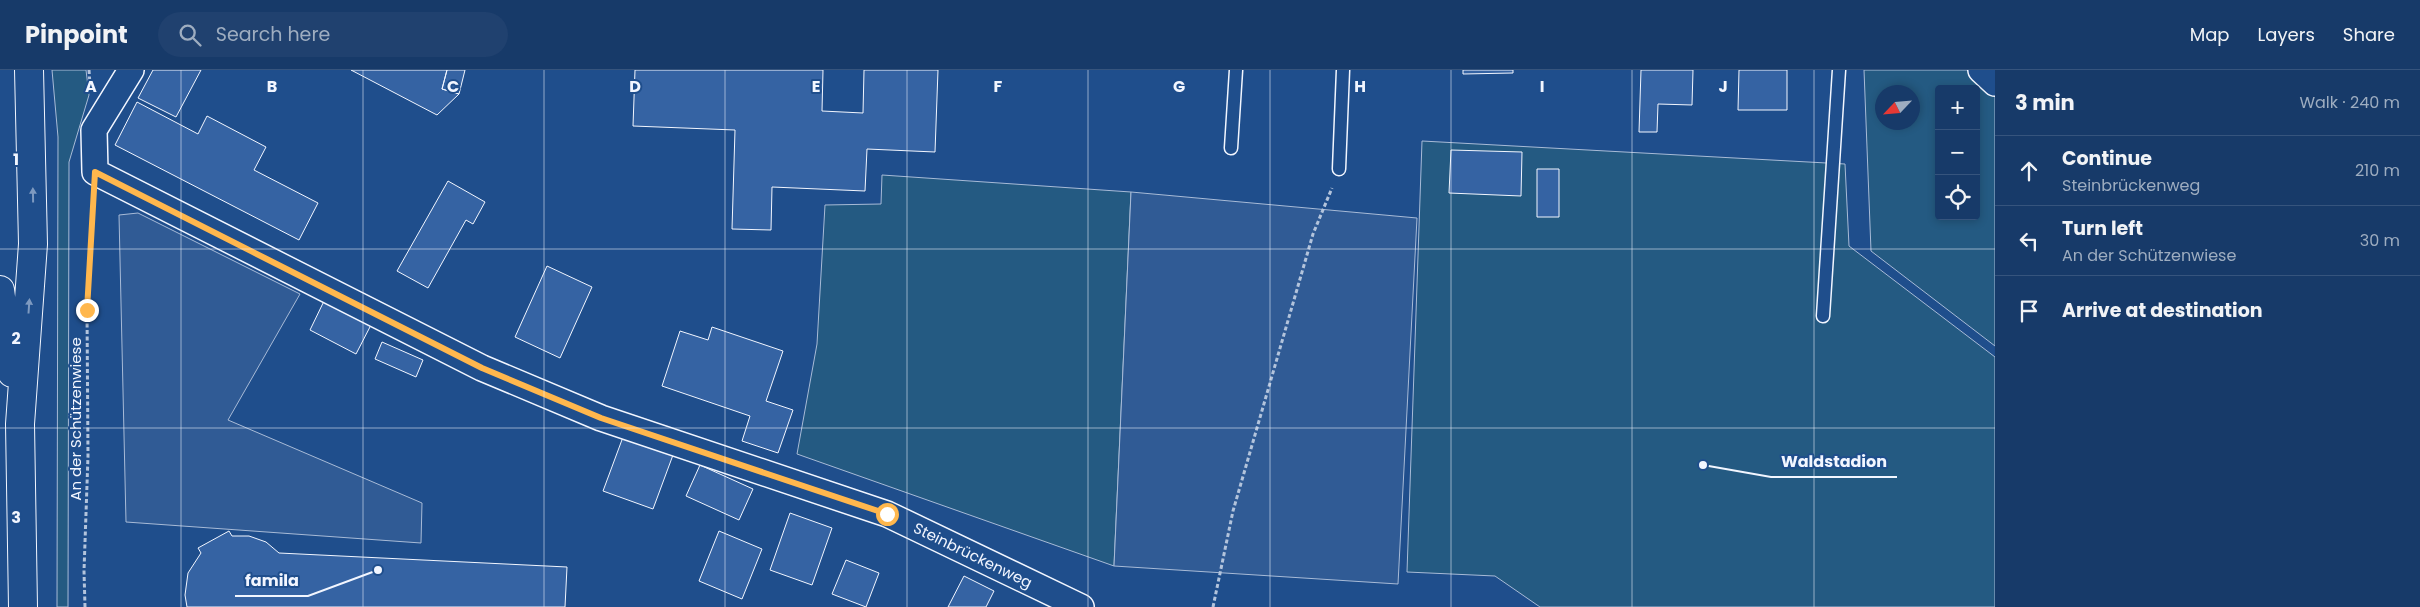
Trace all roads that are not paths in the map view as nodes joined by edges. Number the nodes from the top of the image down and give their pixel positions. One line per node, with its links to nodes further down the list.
1 (29, 70): 12 (main road, one-way to 1)
2 (131, 70): 14 (street, Steinbrückenweg)
3 (1236, 70): 8 (lane)
4 (1343, 70): 9 (lane)
5 (1839, 70): 11 (lane)
6 (1981, 70): 7 (street)
7 (1995, 83)
8 (1231, 148)
9 (1340, 169)
10 (0, 290): 12 (main road)
11 (1823, 316)
12 (20, 424): 13 (main road)
13 (22, 607)
14 (1081, 607)

